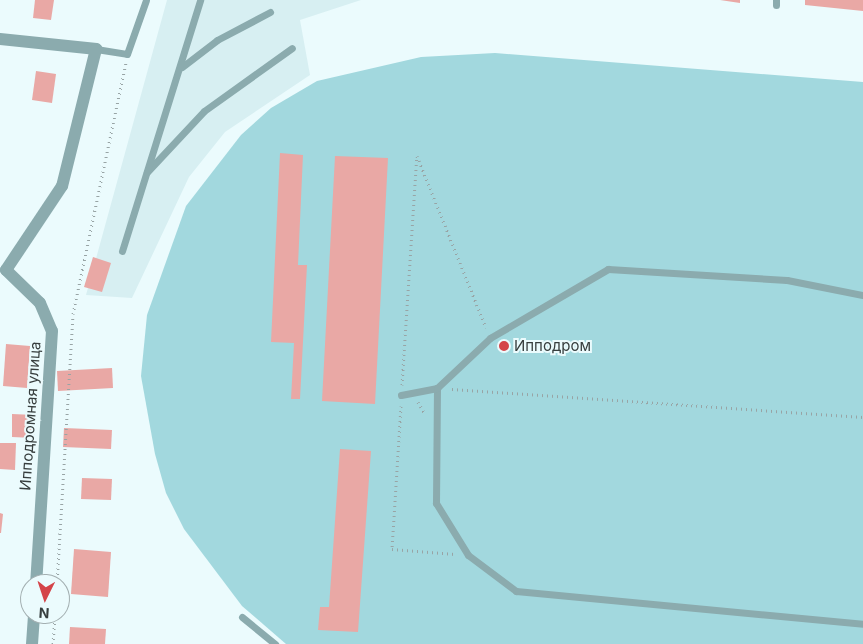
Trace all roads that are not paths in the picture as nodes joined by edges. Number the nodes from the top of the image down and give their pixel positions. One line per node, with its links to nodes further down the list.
1 (146, 0): 6 (lane)
2 (200, 0): 7 (lane)
3 (270, 12): 7 (lane)
4 (0, 38): 6 (street)
5 (292, 48): 8 (lane)
6 (96, 49): 10 (street, Ипподромная улица)
7 (182, 68): 8 (lane)
8 (146, 174): 9 (lane)
9 (122, 251)
10 (3, 272): 14 (street, Ипподромная улица)
11 (863, 295): 12 (lane)
12 (437, 388): 13 (lane); 17 (lane)
13 (401, 395)
14 (37, 574)
15 (242, 617): 19 (lane)
16 (33, 624): 18 (street)
17 (863, 624)
18 (32, 644)
19 (275, 644)

